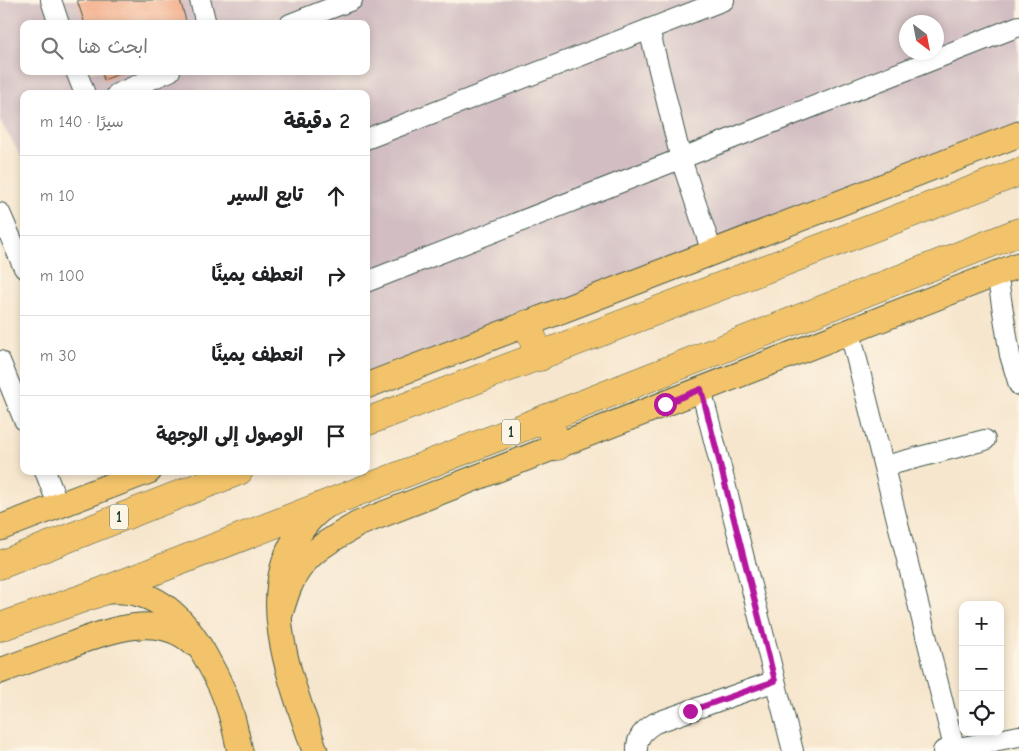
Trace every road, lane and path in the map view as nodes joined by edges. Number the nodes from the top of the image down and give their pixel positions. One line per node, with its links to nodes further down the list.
1 (50, 0): 6 (street)
2 (200, 0): 7 (street)
3 (352, 0): 5 (street)
4 (724, 0): 10 (street)
5 (332, 4): 8 (street)
6 (58, 20)
7 (205, 20)
8 (298, 20)
9 (1019, 26): 17 (street)
10 (649, 29): 16 (street); 17 (street)
11 (78, 75): 13 (street)
12 (161, 75): 14 (street)
13 (83, 90)
14 (126, 90)
15 (1019, 134): 21 (main road)
16 (370, 137)
17 (681, 159): 21 (street); 24 (street)
18 (1019, 172): 27 (highway)
19 (0, 213): 22 (street)
20 (1019, 232): 33 (highway, 1)
21 (712, 252): 25 (main road)
22 (20, 259)
23 (1008, 270): 26 (main road); 30 (street)
24 (370, 280)
25 (527, 324): 27 (highway); 29 (main road)
26 (850, 332): 31 (main road); 37 (street)
27 (540, 357): 34 (highway)
28 (0, 361): 32 (street)
29 (370, 384)
30 (1019, 385)
31 (701, 389): 36 (main road); 51 (street)
32 (20, 410)
33 (547, 418): 36 (highway); 42 (highway, 1)
34 (370, 421)
35 (985, 440): 37 (street)
36 (558, 446): 47 (main road)
37 (884, 466): 54 (street)
38 (47, 475): 43 (street)
39 (126, 475): 41 (main road)
40 (229, 475): 45 (highway, 1)
41 (109, 478): 43 (main road)
42 (333, 502): 46 (highway, 1); 47 (main road)
43 (58, 505): 44 (main road)
44 (0, 528)
45 (0, 565)
46 (98, 593): 48 (highway, 1); 49 (main road)
47 (280, 614): 57 (main road)
48 (0, 627)
49 (204, 653): 50 (main road); 52 (main road)
50 (0, 671)
51 (775, 681): 58 (street); 59 (street)
52 (231, 713): 55 (main road); 56 (main road)
53 (1019, 736): 54 (street)
54 (951, 750)
55 (240, 751)
56 (253, 751)
57 (315, 751)
58 (636, 751)
59 (793, 751)

